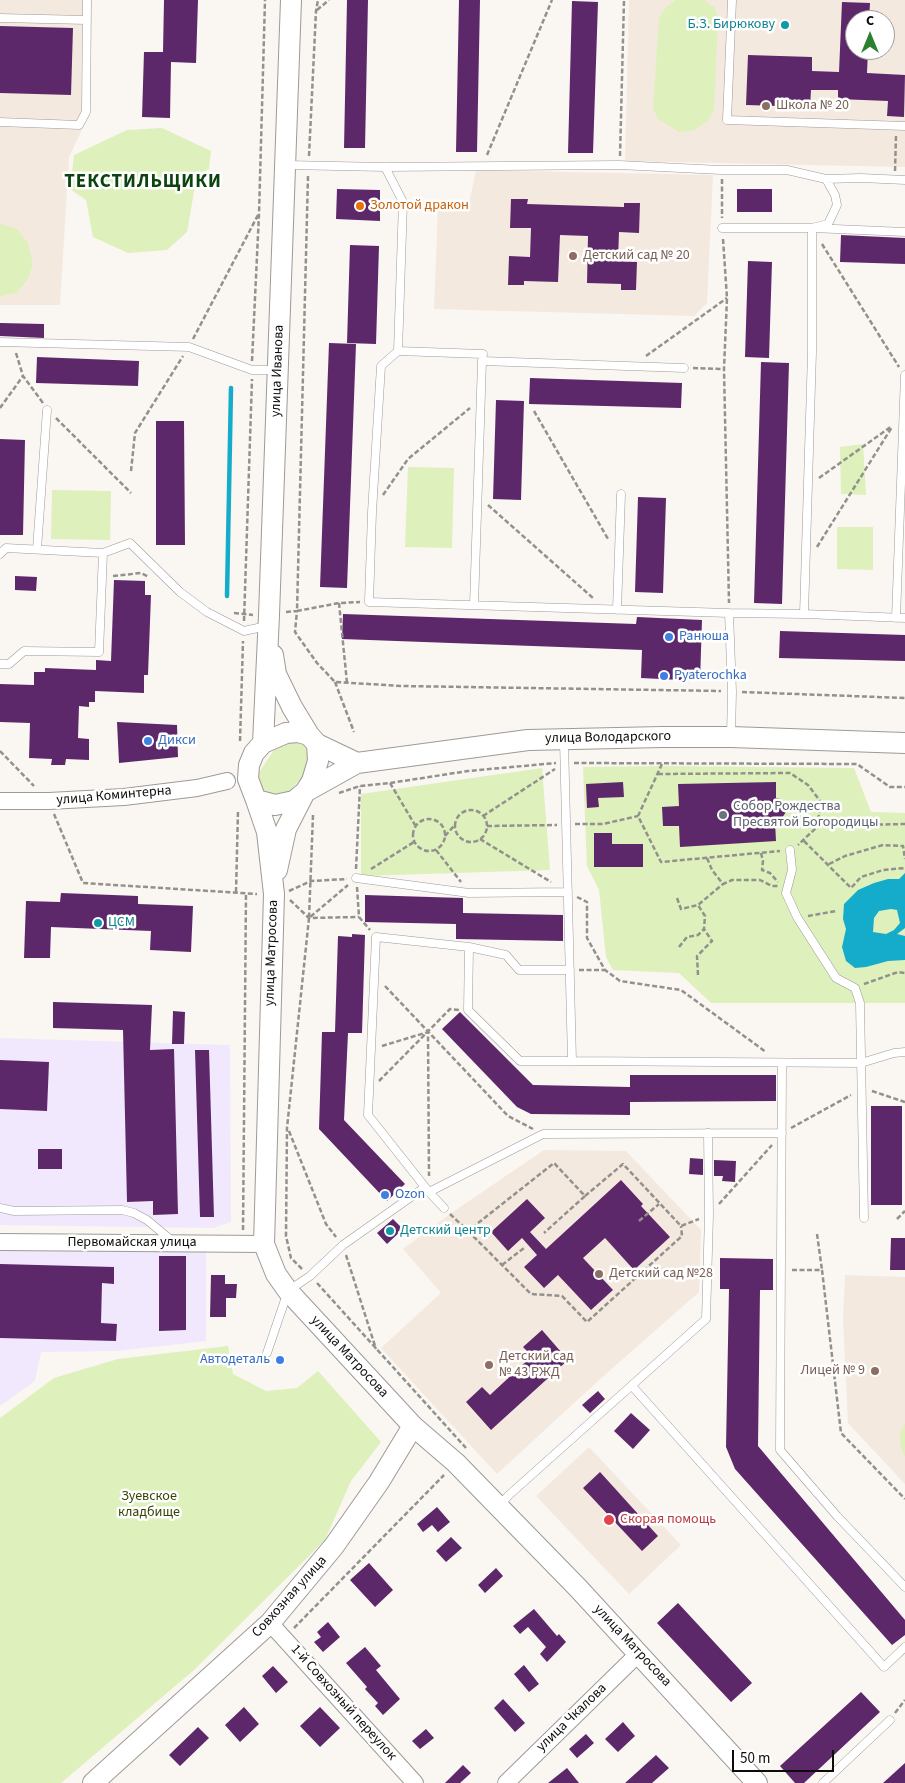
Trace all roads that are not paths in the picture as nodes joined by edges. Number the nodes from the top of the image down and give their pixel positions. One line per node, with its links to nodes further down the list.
1 (87, 0): 5 (lane)
2 (291, 0): 8 (street, улица Иванова)
3 (732, 0): 7 (lane)
4 (0, 18): 5 (lane)
5 (87, 20): 6 (lane)
6 (0, 122)
7 (905, 126)
8 (285, 165): 9 (lane); 19 (street, улица Иванова)
9 (385, 167): 10 (lane); 16 (lane)
10 (826, 180): 11 (lane); 13 (lane)
11 (905, 180)
12 (722, 228): 13 (lane)
13 (812, 228): 14 (lane); 29 (lane)
14 (905, 232)
15 (0, 342): 19 (lane)
16 (398, 351): 17 (lane); 26 (lane)
17 (482, 362): 18 (lane); 26 (lane)
18 (684, 368)
19 (278, 370): 32 (street, улица Иванова)
20 (904, 375): 30 (lane)
21 (47, 410): 23 (lane)
22 (621, 494): 27 (lane)
23 (37, 549): 24 (lane); 25 (lane)
24 (2, 550)
25 (103, 553): 32 (lane); 33 (lane)
26 (474, 605): 27 (lane)
27 (618, 610): 28 (lane)
28 (729, 613): 29 (lane); 34 (lane)
29 (804, 614): 30 (lane)
30 (896, 618): 31 (lane)
31 (905, 618)
32 (268, 626): 35 (street); 38 (street, улица Иванова)
33 (0, 664)
34 (731, 737): 36 (street, улица Володарского); 37 (street, улица Володарского)
35 (313, 739): 38 (street); 39 (street); 42 (street)
36 (564, 739): 39 (street, улица Володарского); 46 (lane)
37 (905, 743)
38 (259, 748): 40 (street); 41 (street)
39 (357, 763): 42 (street)
40 (227, 781): 41 (street); 43 (street, улица Коминтерна)
41 (256, 800): 42 (street); 47 (street, улица Матросова)
42 (309, 800): 47 (street)
43 (0, 801)
44 (790, 850): 53 (lane)
45 (356, 878): 46 (lane)
46 (568, 892): 49 (lane)
47 (280, 893): 62 (street, улица Матросова)
48 (469, 947): 49 (lane); 51 (lane); 56 (lane)
49 (570, 970): 51 (lane)
50 (905, 1052): 53 (lane)
51 (572, 1061): 52 (lane)
52 (782, 1063): 53 (lane); 55 (lane)
53 (862, 1063): 59 (lane)
54 (708, 1133): 55 (lane); 56 (lane); 65 (lane)
55 (782, 1133): 68 (lane)
56 (427, 1189): 58 (lane); 63 (lane)
57 (0, 1208): 61 (lane)
58 (444, 1208)
59 (864, 1218)
60 (0, 1242): 61 (street, Первомайская улица)
61 (176, 1243): 62 (street, Первомайская улица)
62 (264, 1244): 63 (street, улица Матросова)
63 (288, 1292): 64 (lane); 66 (street, улица Матросова)
64 (266, 1353)
65 (632, 1386): 67 (lane); 70 (lane)
66 (413, 1426): 67 (street, улица Матросова); 69 (street, Совхозная улица)
67 (499, 1507): 71 (street, улица Матросова)
68 (905, 1587)
69 (270, 1623): 73 (street, Совхозная улица); 74 (street, 1-й Совхозный переулок)
70 (905, 1647)
71 (639, 1653): 75 (street, улица Чкалова); 76 (street, улица Матросова)
72 (890, 1720): 77 (lane)
73 (93, 1783)
74 (415, 1783)
75 (506, 1783)
76 (758, 1783)
77 (824, 1783)

